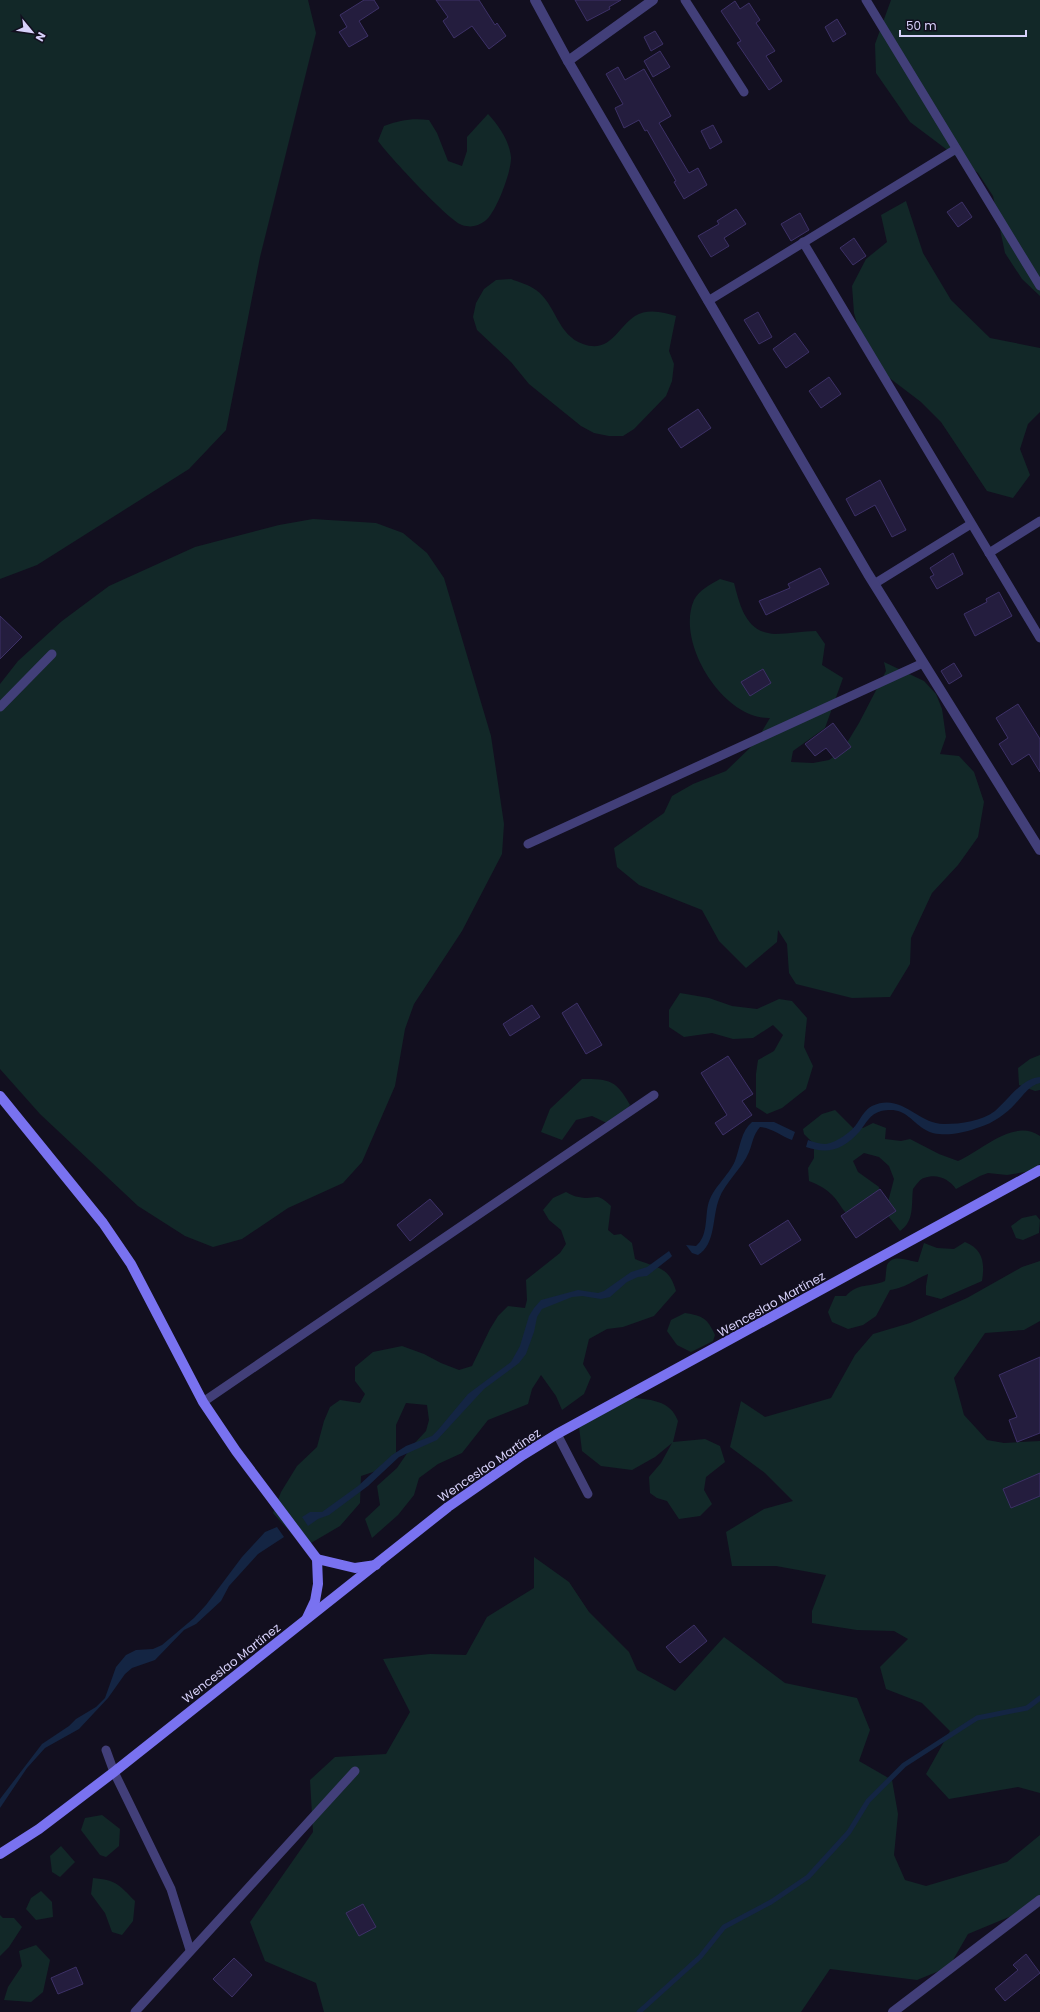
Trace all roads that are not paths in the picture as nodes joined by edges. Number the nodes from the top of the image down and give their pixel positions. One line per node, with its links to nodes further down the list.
1 (535, 0): 5 (street)
2 (653, 0): 5 (street)
3 (685, 0): 6 (lane)
4 (866, 0): 7 (lane)
5 (568, 61): 10 (street)
6 (744, 92)
7 (956, 149): 8 (lane); 9 (lane)
8 (803, 242): 10 (lane); 12 (lane)
9 (1040, 286)
10 (708, 300): 14 (street)
11 (1040, 521): 13 (lane)
12 (971, 524): 13 (lane); 14 (lane)
13 (989, 553): 15 (lane)
14 (874, 584): 17 (street)
15 (1040, 638)
16 (52, 654): 18 (lane)
17 (923, 663): 19 (lane); 20 (street)
18 (0, 707)
19 (528, 844)
20 (1040, 850)
21 (654, 1095): 24 (lane)
22 (0, 1096): 24 (main road)
23 (1040, 1170): 25 (main road, Wenceslao Martínez)
24 (203, 1402): 27 (main road)
25 (557, 1434): 26 (lane); 28 (main road, Wenceslao Martínez)
26 (588, 1494)
27 (317, 1559): 28 (main road); 29 (main road)
28 (376, 1565): 29 (main road, Wenceslao Martínez)
29 (306, 1620): 32 (main road, Wenceslao Martínez)
30 (106, 1750): 32 (lane)
31 (355, 1771): 35 (lane)
32 (114, 1772): 33 (main road, Wenceslao Martínez); 35 (lane)
33 (0, 1854)
34 (1040, 1900): 37 (street)
35 (190, 1950): 36 (lane)
36 (135, 2012)
37 (893, 2012)

